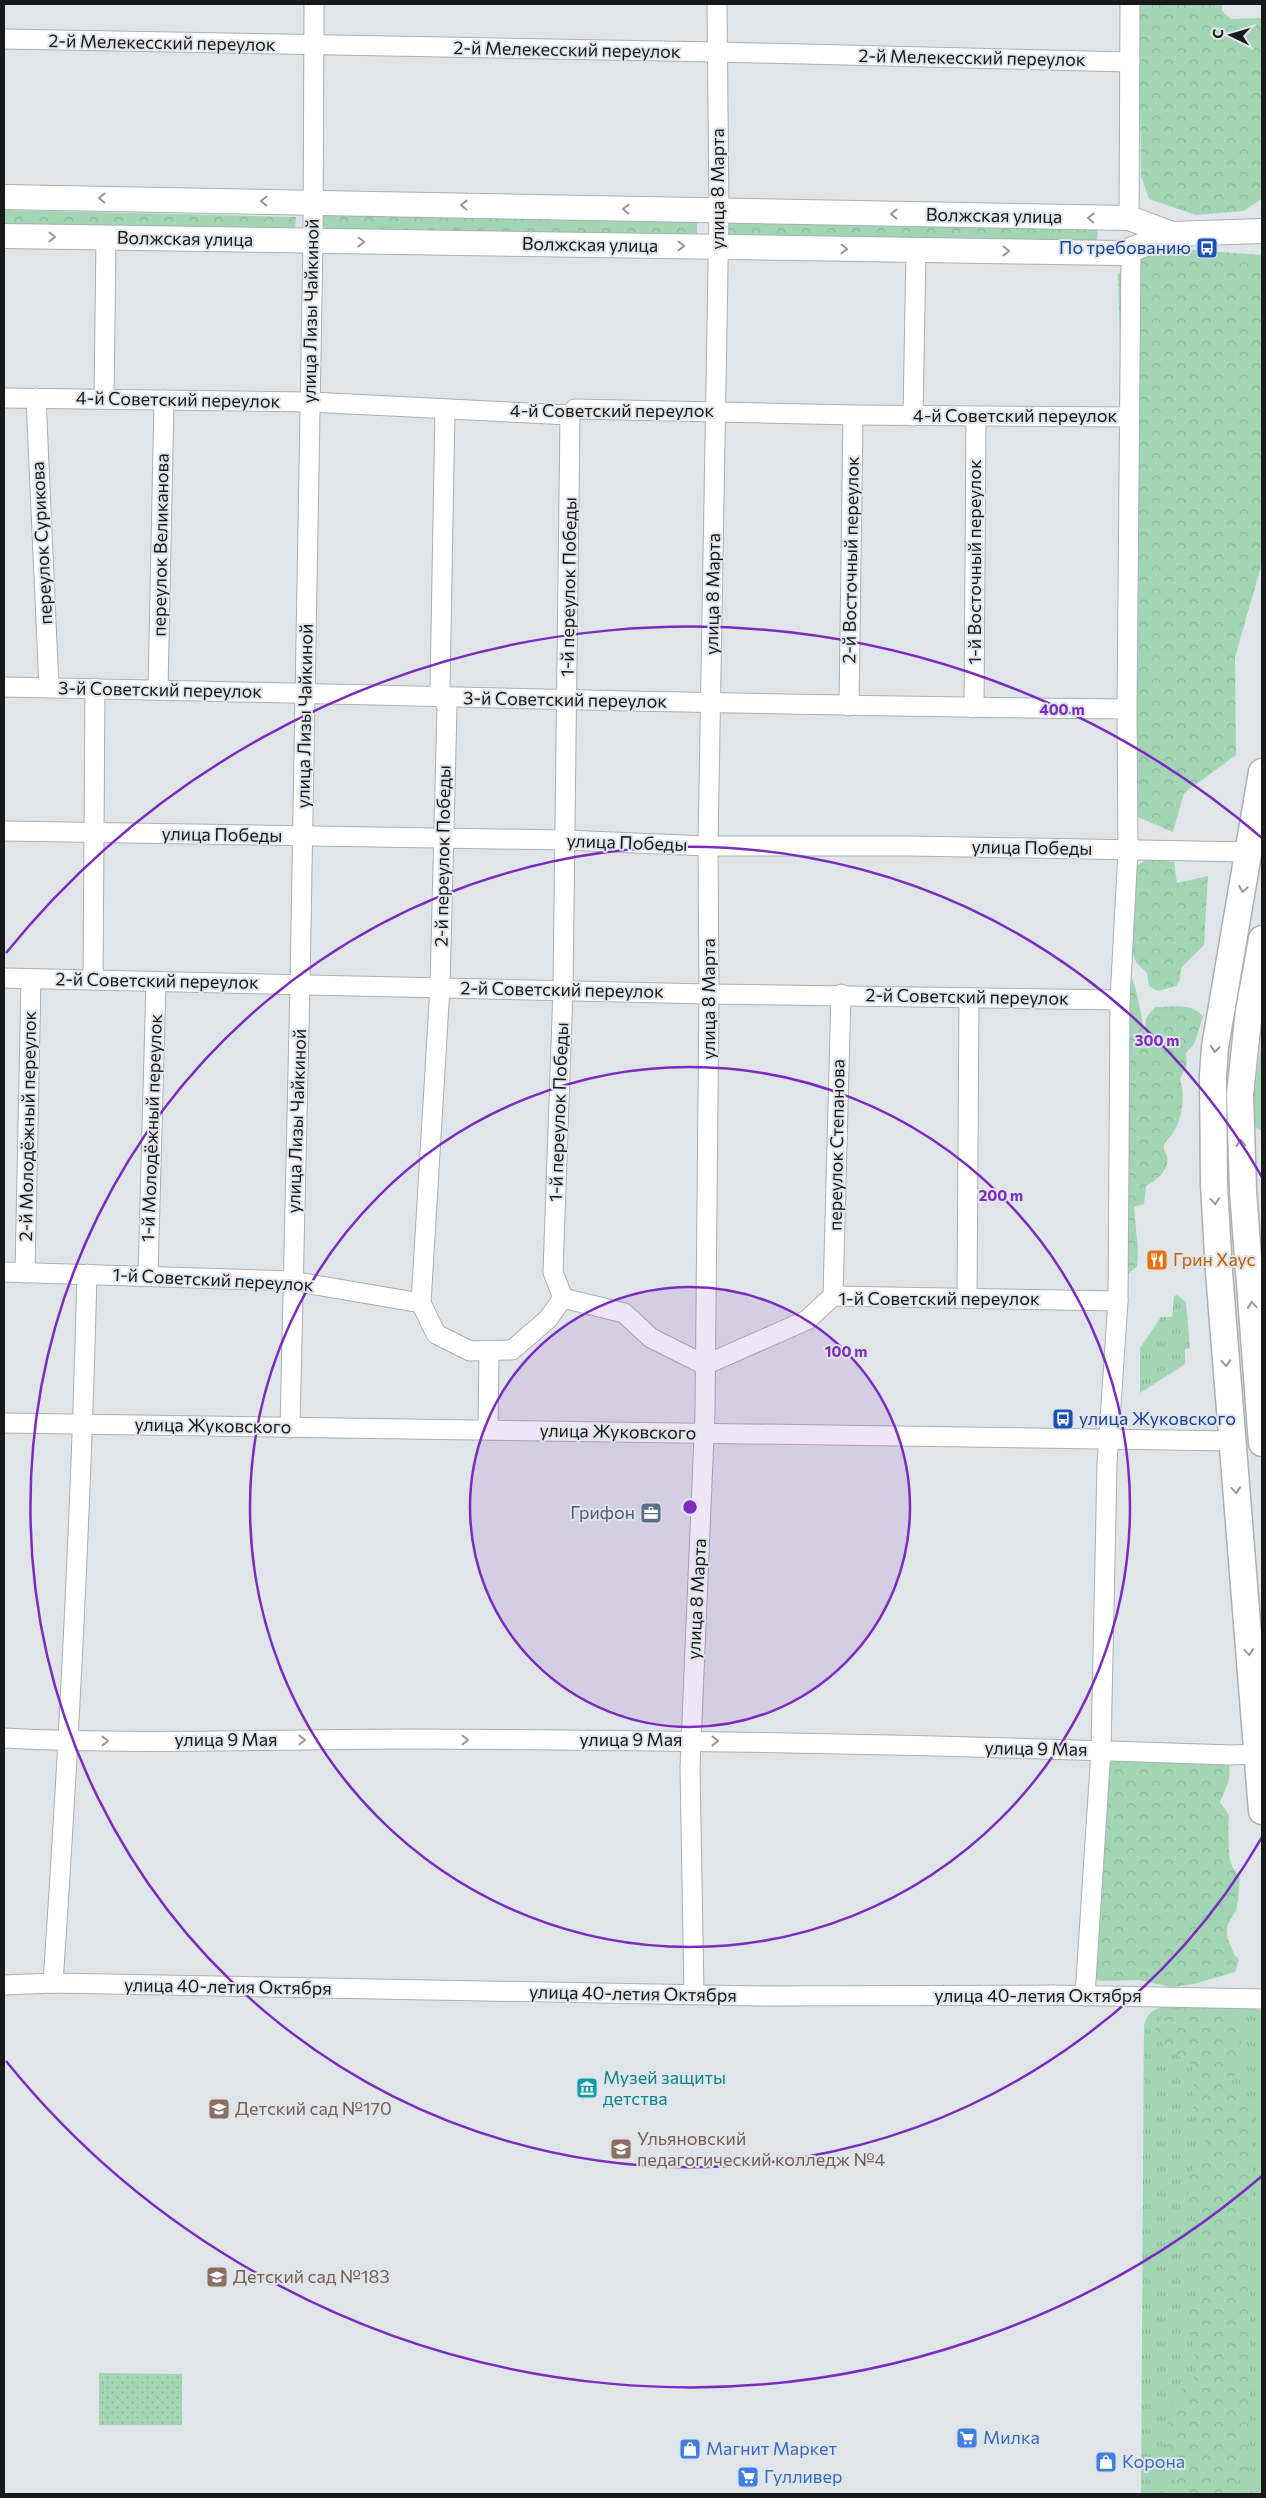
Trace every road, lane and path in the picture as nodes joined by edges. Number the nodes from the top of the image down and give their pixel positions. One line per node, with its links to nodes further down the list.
1 (314, 4): 5 (street, улица Лизы Чайкиной)
2 (718, 4): 6 (street, улица 8 Марта)
3 (1130, 4): 7 (street)
4 (4, 39): 5 (street, 2-й Мелекесский переулок)
5 (314, 46): 6 (street, 2-й Мелекесский переулок); 9 (street, улица Лизы Чайкиной)
6 (717, 52): 7 (street, 2-й Мелекесский переулок); 10 (street, улица 8 Марта)
7 (1130, 62): 11 (street)
8 (4, 197): 9 (main road, Волжская улица, one-way to 8)
9 (313, 201): 10 (main road, Волжская улица, one-way to 9); 16 (street, улица Лизы Чайкиной)
10 (719, 211): 11 (main road, Волжская улица, one-way to 10); 17 (street, улица 8 Марта)
11 (1128, 218): 13 (main road, Волжская улица)
12 (1262, 231): 13 (main road, Волжская улица)
13 (1172, 234): 19 (main road, Волжская улица)
14 (4, 236): 15 (main road, Волжская улица, one-way to 15)
15 (106, 238): 16 (main road, Волжская улица); 22 (street)
16 (313, 241): 17 (main road, Волжская улица, one-way to 17); 24 (street, улица Лизы Чайкиной)
17 (718, 246): 18 (main road, Волжская улица, one-way to 18); 26 (street, улица 8 Марта)
18 (916, 250): 19 (main road, Волжская улица, one-way to 19); 29 (street)
19 (1131, 250): 31 (street)
20 (4, 398): 21 (street, 4-й Советский переулок)
21 (36, 398): 22 (street, 4-й Советский переулок); 33 (street, переулок Сурикова)
22 (104, 399): 23 (street, 4-й Советский переулок)
23 (164, 400): 24 (street, 4-й Советский переулок); 35 (street, переулок Великанова)
24 (310, 402): 25 (street, 4-й Советский переулок); 36 (street, улица Лизы Чайкиной)
25 (445, 409): 27 (street, 4-й Советский переулок); 37 (street, 2-й переулок Победы)
26 (716, 411): 27 (street, 4-й Советский переулок); 28 (street, 4-й Советский переулок); 39 (street, улица 8 Марта)
27 (570, 415): 38 (street, 1-й переулок Победы)
28 (853, 415): 29 (street, 4-й Советский переулок); 40 (street, 2-й Восточный переулок)
29 (913, 416): 30 (street, 4-й Советский переулок)
30 (976, 417): 31 (street, 4-й Советский переулок); 41 (street, 1-й Восточный переулок)
31 (1130, 417): 42 (street)
32 (4, 687): 33 (street, 3-й Советский переулок)
33 (49, 688): 34 (street, 3-й Советский переулок)
34 (95, 688): 35 (street, 3-й Советский переулок); 45 (street)
35 (158, 690): 36 (street, 3-й Советский переулок)
36 (305, 693): 37 (street, 3-й Советский переулок); 46 (street, улица Лизы Чайкиной)
37 (443, 698): 38 (street, 3-й Советский переулок); 47 (street, 2-й переулок Победы)
38 (567, 698): 39 (street, 3-й Советский переулок); 48 (street, 1-й переулок Победы)
39 (712, 703): 40 (street, 3-й Советский переулок); 49 (street, улица 8 Марта)
40 (849, 706): 41 (street, 3-й Советский переулок)
41 (974, 708): 42 (street, 3-й Советский переулок)
42 (1127, 709): 50 (street)
43 (1262, 772): 51 (highway)
44 (4, 831): 45 (street, улица Победы)
45 (94, 833): 46 (street, улица Победы); 55 (street)
46 (303, 836): 47 (street, улица Победы); 57 (street, улица Лизы Чайкиной)
47 (444, 838): 48 (street, улица Победы); 58 (street, 2-й переулок Победы)
48 (564, 840): 49 (street, улица Победы); 59 (street, 1-й переулок Победы)
49 (708, 846): 50 (street, улица Победы); 60 (street, улица 8 Марта)
50 (1128, 850): 51 (street, улица Победы); 63 (street)
51 (1250, 852): 82 (highway, one-way to 82)
52 (1262, 939): 83 (highway, one-way to 52)
53 (4, 978): 54 (street, 2-й Советский переулок)
54 (31, 979): 55 (street, 2-й Советский переулок); 65 (street, 2-й Молодёжный переулок)
55 (93, 980): 56 (street, 2-й Советский переулок)
56 (156, 981): 57 (street, 2-й Советский переулок); 67 (street, 1-й Молодёжный переулок)
57 (300, 984): 58 (street, 2-й Советский переулок); 68 (street, улица Лизы Чайкиной)
58 (440, 987): 59 (street, 2-й Советский переулок); 73 (street, 2-й переулок Победы)
59 (563, 989): 60 (street, 2-й Советский переулок); 70 (street, 1-й переулок Победы)
60 (709, 994): 61 (street, 2-й Советский переулок); 75 (street, улица 8 Марта)
61 (841, 994): 62 (street, 2-й Советский переулок); 69 (street, переулок Степанова)
62 (969, 998): 63 (street, 2-й Советский переулок); 71 (street)
63 (1120, 1000): 72 (street)
64 (4, 1272): 65 (street, 1-й Советский переулок)
65 (25, 1273): 66 (street, 1-й Советский переулок)
66 (87, 1274): 67 (street, 1-й Советский переулок); 77 (street)
67 (148, 1276): 68 (street, 1-й Советский переулок)
68 (292, 1281): 73 (street, 1-й Советский переулок); 78 (street, улица Лизы Чайкиной)
69 (833, 1296): 71 (street, 1-й Советский переулок); 75 (street, 1-й Советский переулок)
70 (563, 1298): 74 (street); 75 (street)
71 (967, 1298): 72 (street, 1-й Советский переулок)
72 (1118, 1301): 81 (street)
73 (421, 1303): 74 (street)
74 (489, 1350): 79 (street)
75 (705, 1365): 80 (street, улица 8 Марта)
76 (4, 1423): 77 (street, улица Жуковского)
77 (83, 1424): 78 (street, улица Жуковского); 86 (street)
78 (290, 1428): 79 (street, улица Жуковского)
79 (488, 1430): 80 (street, улица Жуковского)
80 (704, 1434): 81 (street, улица Жуковского); 85 (street, улица 8 Марта)
81 (1108, 1440): 82 (street, улица Жуковского); 87 (street)
82 (1233, 1441): 83 (highway); 88 (highway, one-way to 88)
83 (1262, 1442)
84 (4, 1738): 86 (street, улица 9 Мая)
85 (690, 1741): 86 (street, улица 9 Мая, one-way to 85); 87 (street, улица 9 Мая, one-way to 87); 92 (street, улица 8 Марта)
86 (69, 1742): 90 (street)
87 (1101, 1750): 88 (street, улица 9 Мая); 93 (street)
88 (1258, 1754): 89 (highway)
89 (1262, 1811)
90 (53, 1983): 91 (street, улица 40-летия Октября); 92 (street, улица 40-летия Октября)
91 (4, 1985)
92 (694, 1994): 93 (street, улица 40-летия Октября)
93 (1085, 1996): 94 (street, улица 40-летия Октября)
94 (1262, 1999)

